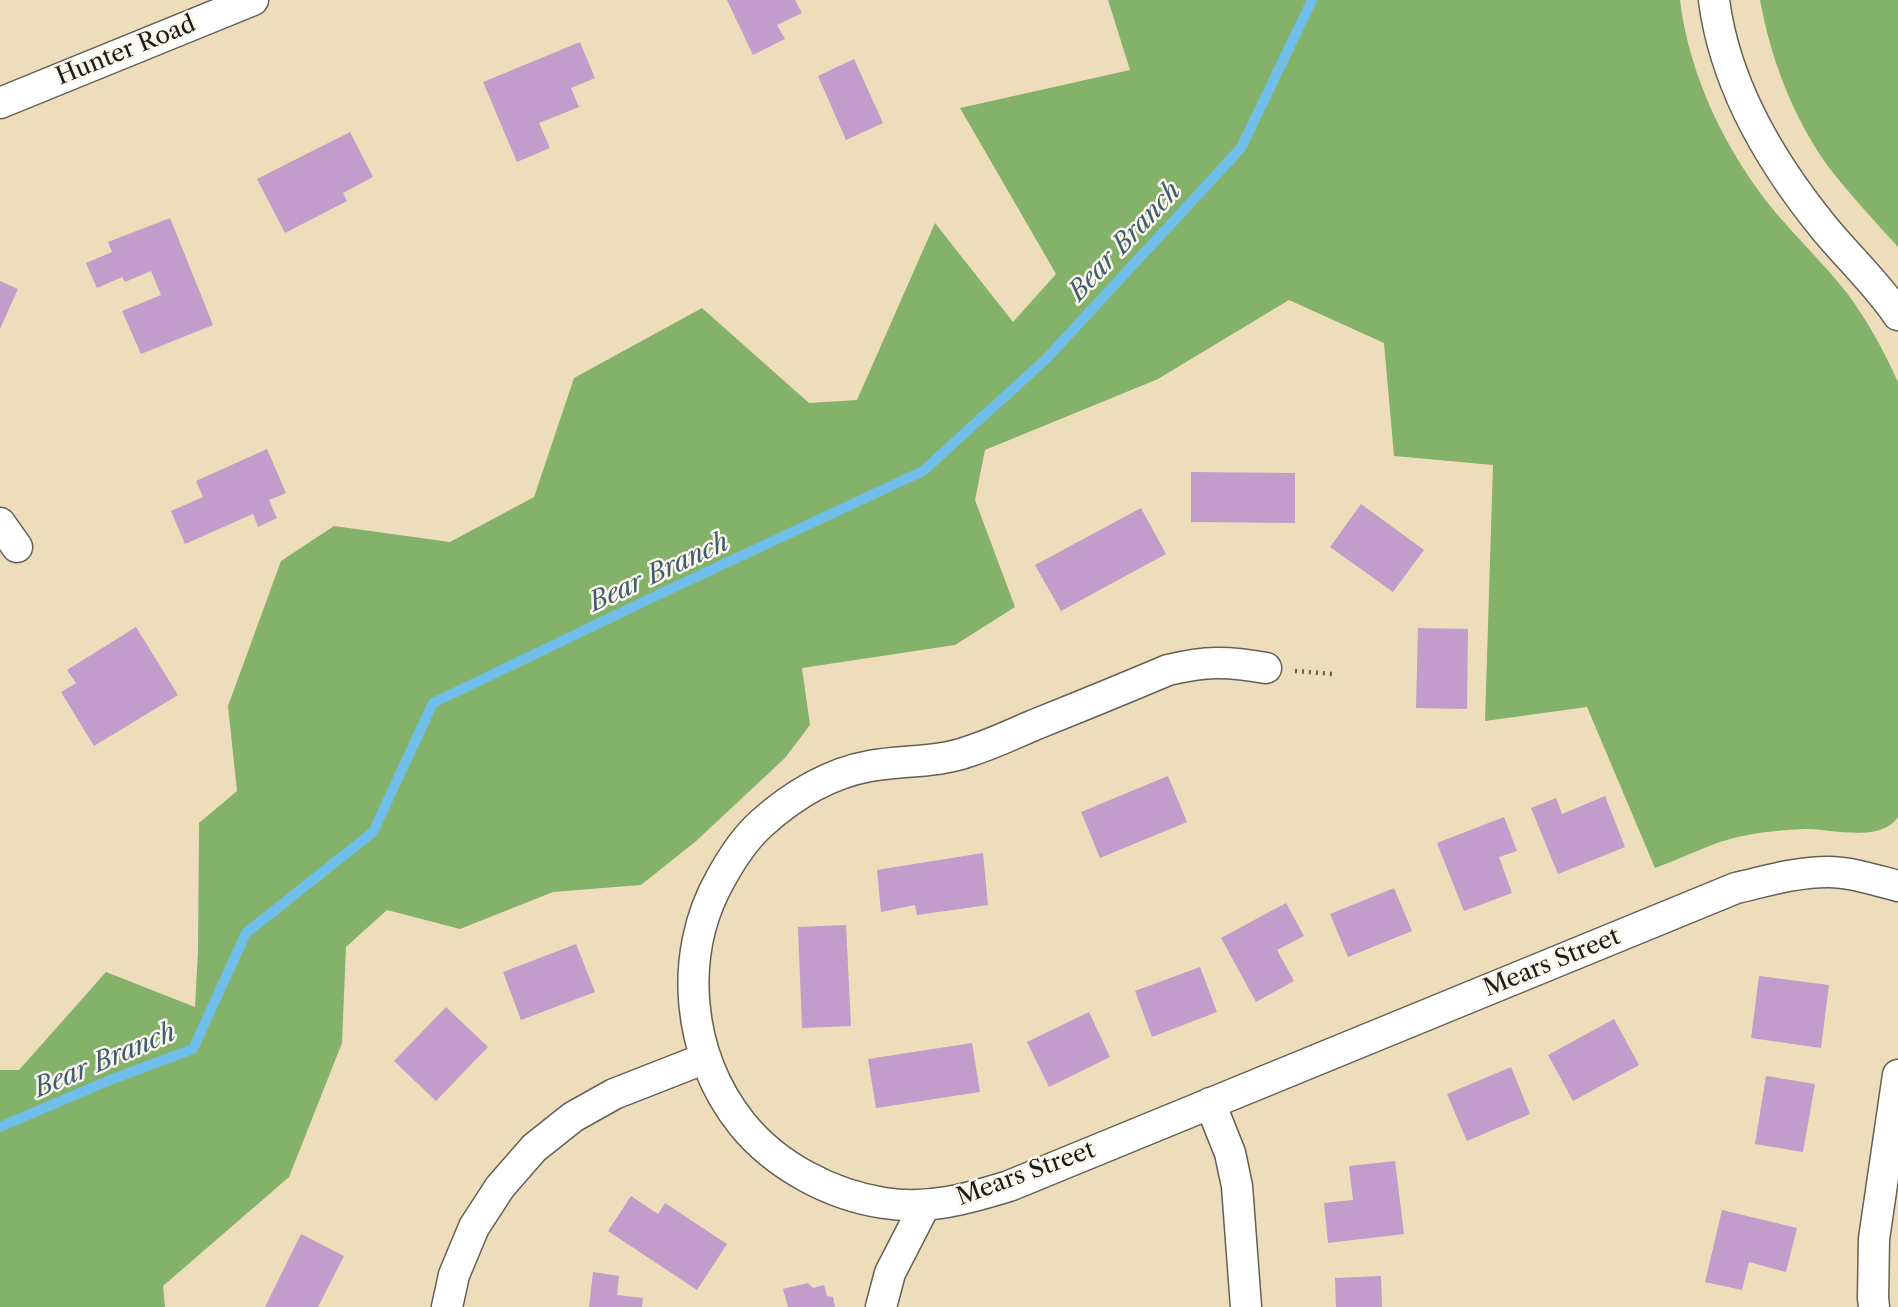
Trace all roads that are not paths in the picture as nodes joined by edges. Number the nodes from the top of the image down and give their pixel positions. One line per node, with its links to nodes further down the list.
1 (253, 0): 3 (street, Hunter Road)
2 (1714, 0): 4 (street)
3 (0, 103)
4 (1898, 315)
5 (0, 523): 6 (street)
6 (17, 547)
7 (1266, 668): 9 (street, Mears Street)
8 (1898, 886): 11 (street, Mears Street)
9 (706, 1058): 12 (street, Mears Street); 13 (street)
10 (1898, 1076): 16 (street)
11 (1210, 1103): 12 (street, Mears Street); 15 (street)
12 (925, 1205): 14 (street)
13 (447, 1307)
14 (881, 1307)
15 (1246, 1307)
16 (1874, 1307)

